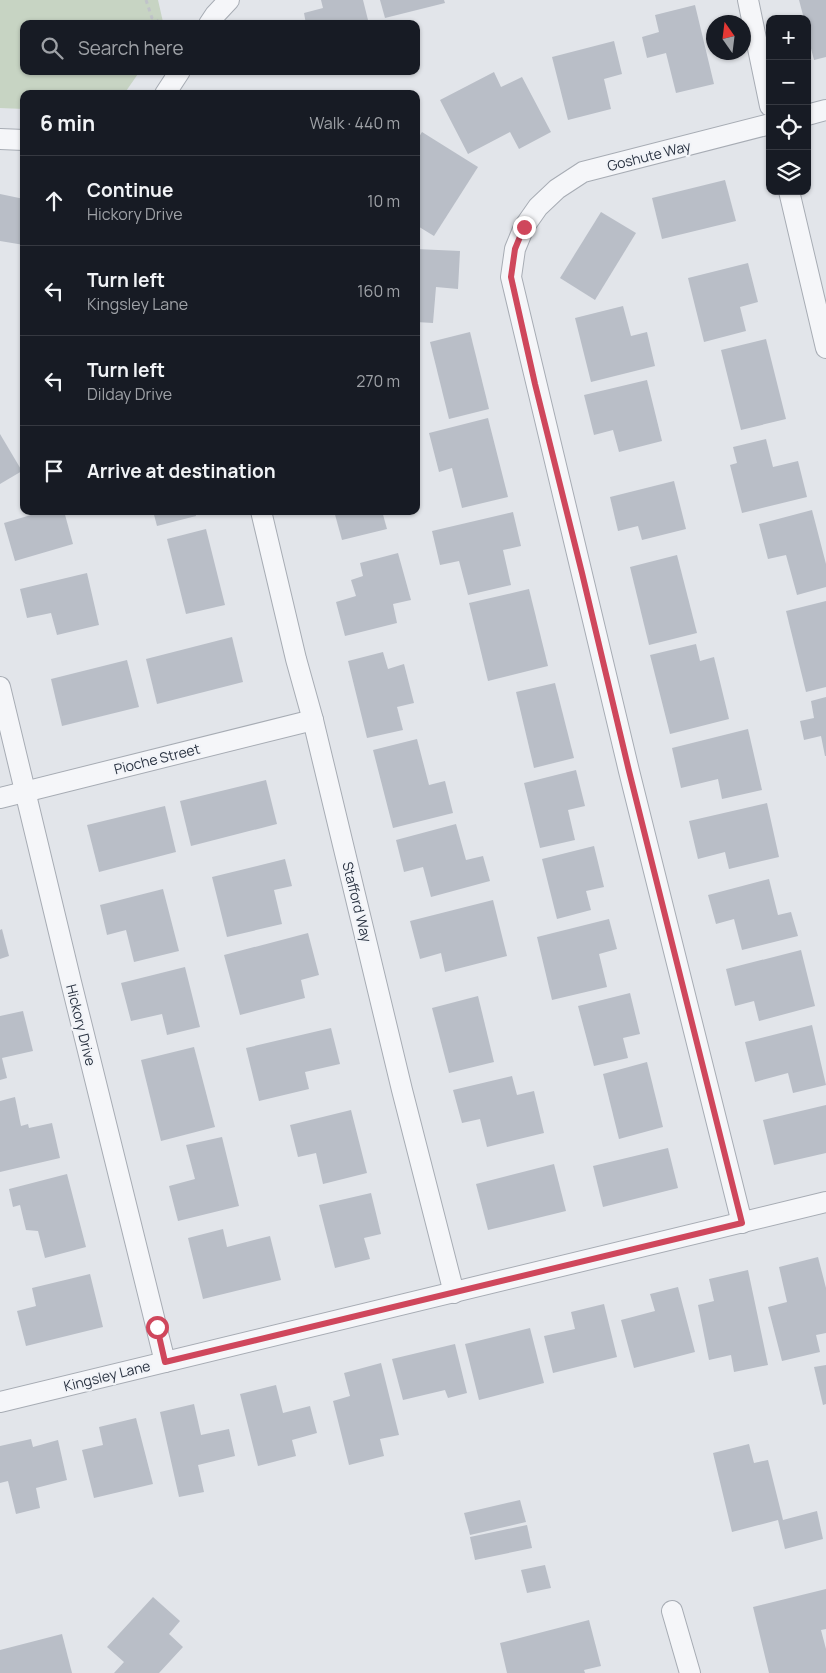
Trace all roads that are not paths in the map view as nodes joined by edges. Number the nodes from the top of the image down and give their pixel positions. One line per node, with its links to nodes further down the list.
1 (229, 0): 3 (street)
2 (748, 0): 6 (street)
3 (212, 20)
4 (177, 75): 5 (street)
5 (168, 90)
6 (770, 105)
7 (826, 110): 8 (street)
8 (811, 114)
9 (766, 125): 20 (street, Goshute Way)
10 (0, 139): 11 (street)
11 (20, 140)
12 (790, 195): 13 (street)
13 (826, 348)
14 (262, 515): 16 (street, Stafford Way)
15 (0, 688): 17 (street, Hickory Drive)
16 (313, 720): 17 (street, Pioche Street); 21 (street, Stafford Way)
17 (26, 792): 18 (street, Pioche Street); 22 (street, Hickory Drive)
18 (0, 798)
19 (826, 1202): 20 (street, Kingsley Lane)
20 (742, 1223): 21 (street, Kingsley Lane)
21 (454, 1293): 22 (street, Kingsley Lane)
22 (165, 1362): 23 (street, Kingsley Lane)
23 (0, 1402)
24 (672, 1611): 25 (street)
25 (690, 1673)

